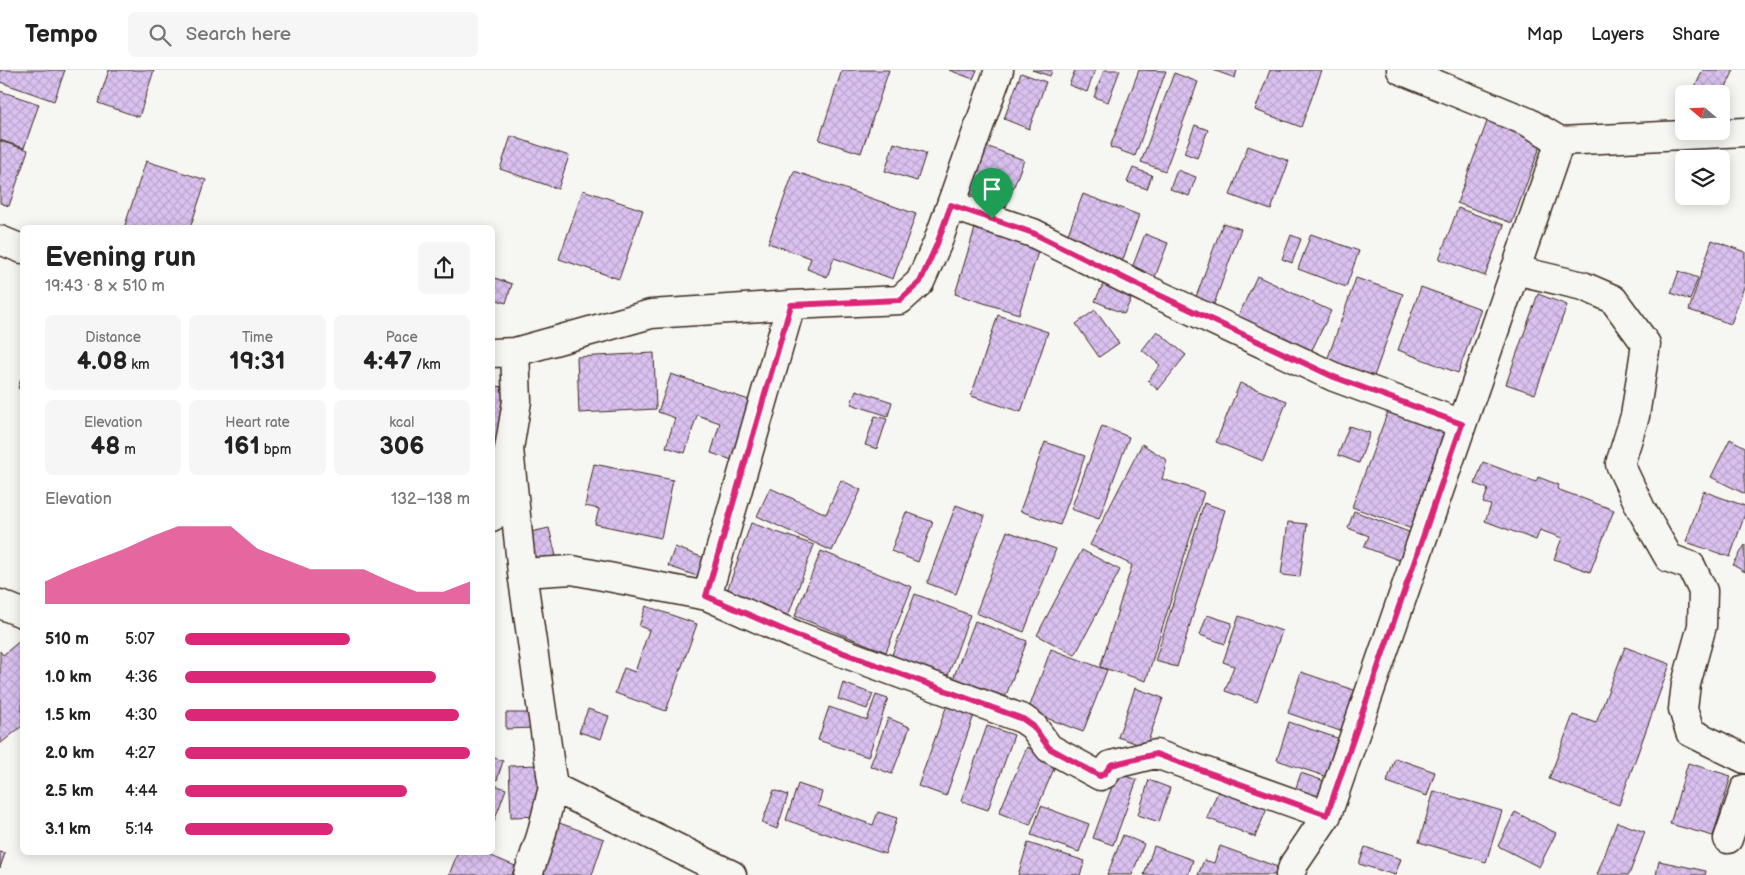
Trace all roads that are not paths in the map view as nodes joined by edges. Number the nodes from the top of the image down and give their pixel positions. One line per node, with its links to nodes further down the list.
1 (999, 70): 5 (street)
2 (1401, 70): 4 (street)
3 (1745, 132): 4 (street)
4 (1560, 141): 8 (street)
5 (951, 205): 9 (street); 11 (street)
6 (0, 240): 7 (street)
7 (20, 248)
8 (1515, 270): 11 (street); 18 (street)
9 (791, 305): 10 (street); 15 (street)
10 (504, 352): 12 (street)
11 (1462, 424): 21 (street)
12 (508, 449): 13 (street); 14 (street)
13 (495, 504)
14 (522, 573): 15 (street); 19 (street)
15 (706, 596): 21 (street)
16 (0, 604): 17 (street)
17 (20, 612)
18 (1745, 759)
19 (553, 787): 23 (street); 24 (street)
20 (1745, 789): 22 (street)
21 (1327, 815): 25 (street)
22 (1728, 839)
23 (528, 875)
24 (732, 875)
25 (1290, 875)

